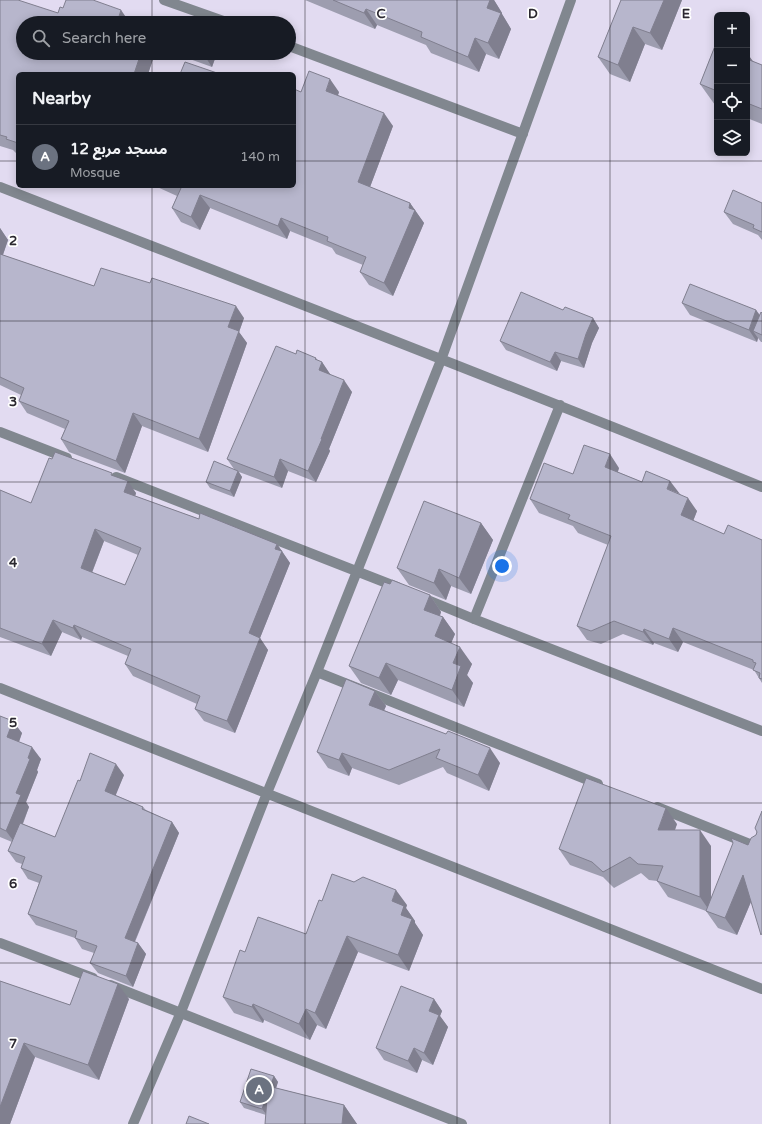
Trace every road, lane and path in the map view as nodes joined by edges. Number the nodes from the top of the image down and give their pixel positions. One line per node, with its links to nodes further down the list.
1 (164, 0): 3 (street)
2 (571, 0): 5 (street)
3 (209, 16)
4 (296, 49): 5 (street)
5 (523, 134): 7 (street)
6 (0, 187): 7 (street)
7 (441, 360): 8 (street); 13 (street)
8 (560, 405): 12 (street); 14 (street)
9 (0, 432): 10 (street)
10 (74, 461)
11 (104, 473): 13 (street)
12 (762, 487)
13 (357, 570): 14 (street); 15 (street)
14 (474, 619): 17 (street)
15 (317, 672): 18 (street); 19 (street)
16 (0, 688): 19 (street)
17 (762, 731)
18 (606, 787)
19 (267, 793): 23 (street); 24 (street)
20 (651, 804): 21 (street)
21 (762, 849)
22 (0, 943): 24 (street)
23 (762, 989)
24 (181, 1012): 25 (street); 26 (street)
25 (133, 1124)
26 (462, 1124)

